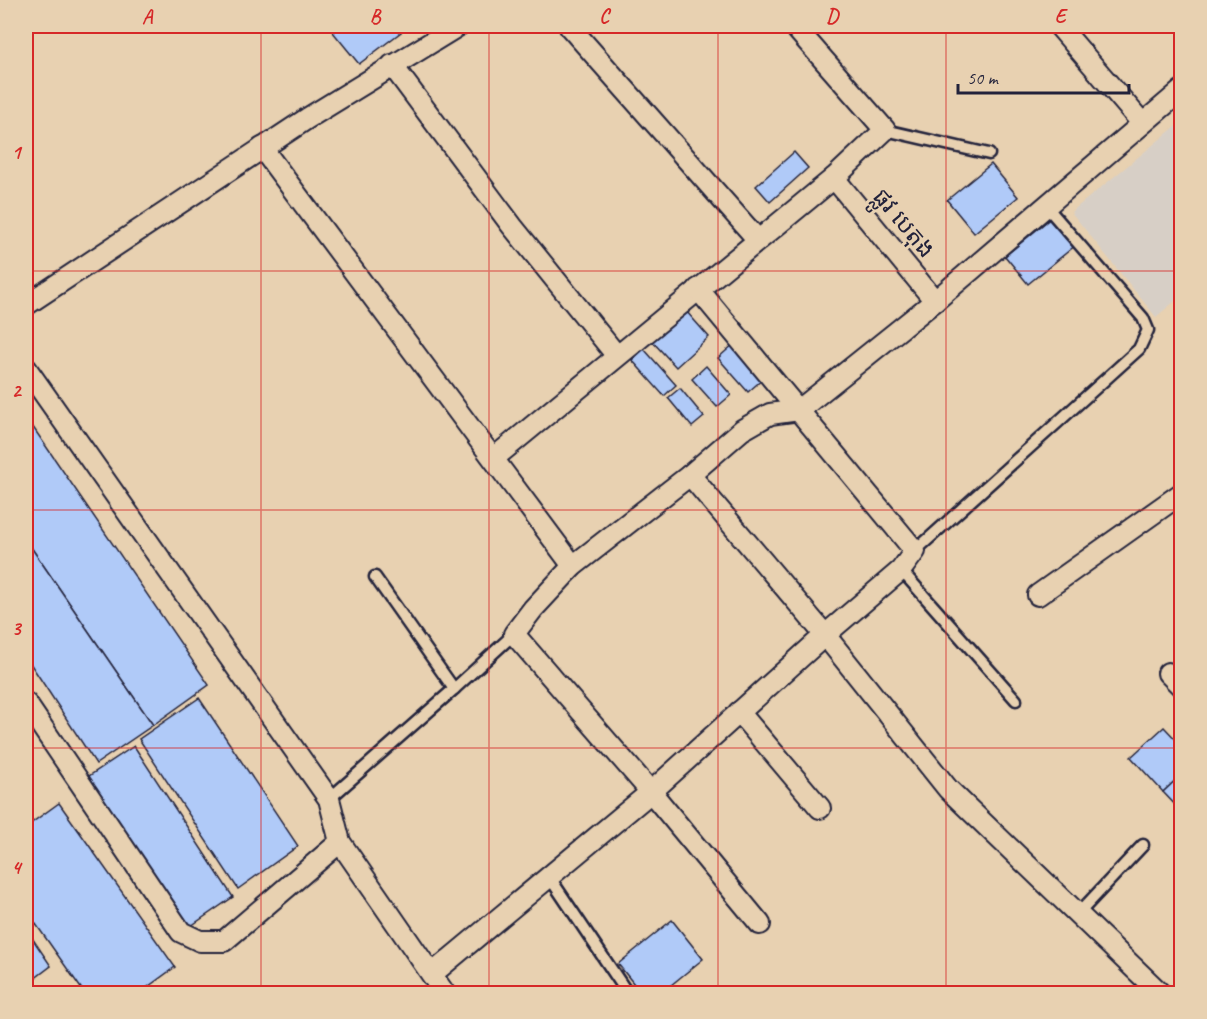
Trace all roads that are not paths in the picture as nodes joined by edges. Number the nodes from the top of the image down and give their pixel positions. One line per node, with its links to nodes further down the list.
1 (458, 26): 5 (street)
2 (569, 26): 13 (street)
3 (794, 26): 8 (street)
4 (1059, 26): 7 (street)
5 (392, 65): 9 (street); 17 (street)
6 (1182, 90): 7 (street)
7 (1142, 123): 12 (street)
8 (885, 130): 10 (lane); 11 (street)
9 (261, 148): 16 (street); 20 (street)
10 (989, 154)
11 (834, 178): 13 (street); 15 (street, ផ្លូវ បេតុង)
12 (1046, 206): 15 (street); 23 (lane)
13 (758, 240): 14 (street)
14 (698, 290): 17 (street); 19 (street)
15 (935, 301): 19 (street)
16 (26, 305)
17 (617, 356): 20 (street)
18 (26, 368): 35 (street)
19 (799, 410): 21 (street); 23 (street)
20 (494, 458): 24 (street)
21 (690, 475): 24 (street); 29 (street)
22 (1182, 493): 27 (street)
23 (915, 551): 25 (street)
24 (573, 566): 28 (street)
25 (901, 570): 29 (street); 31 (lane)
26 (375, 577): 30 (lane)
27 (1038, 595)
28 (514, 634): 30 (lane); 34 (street)
29 (825, 635): 33 (street); 40 (street)
30 (454, 689): 35 (lane)
31 (1016, 700)
32 (26, 703): 37 (street)
33 (739, 712): 34 (street); 36 (street)
34 (651, 792): 39 (street); 41 (street)
35 (329, 799): 37 (street)
36 (820, 808)
37 (340, 842): 42 (street)
38 (1143, 844): 40 (lane)
39 (548, 875): 42 (street); 43 (lane)
40 (1078, 914): 45 (street)
41 (760, 924)
42 (432, 974): 44 (street)
43 (626, 990)
44 (445, 993)
45 (1161, 993)

